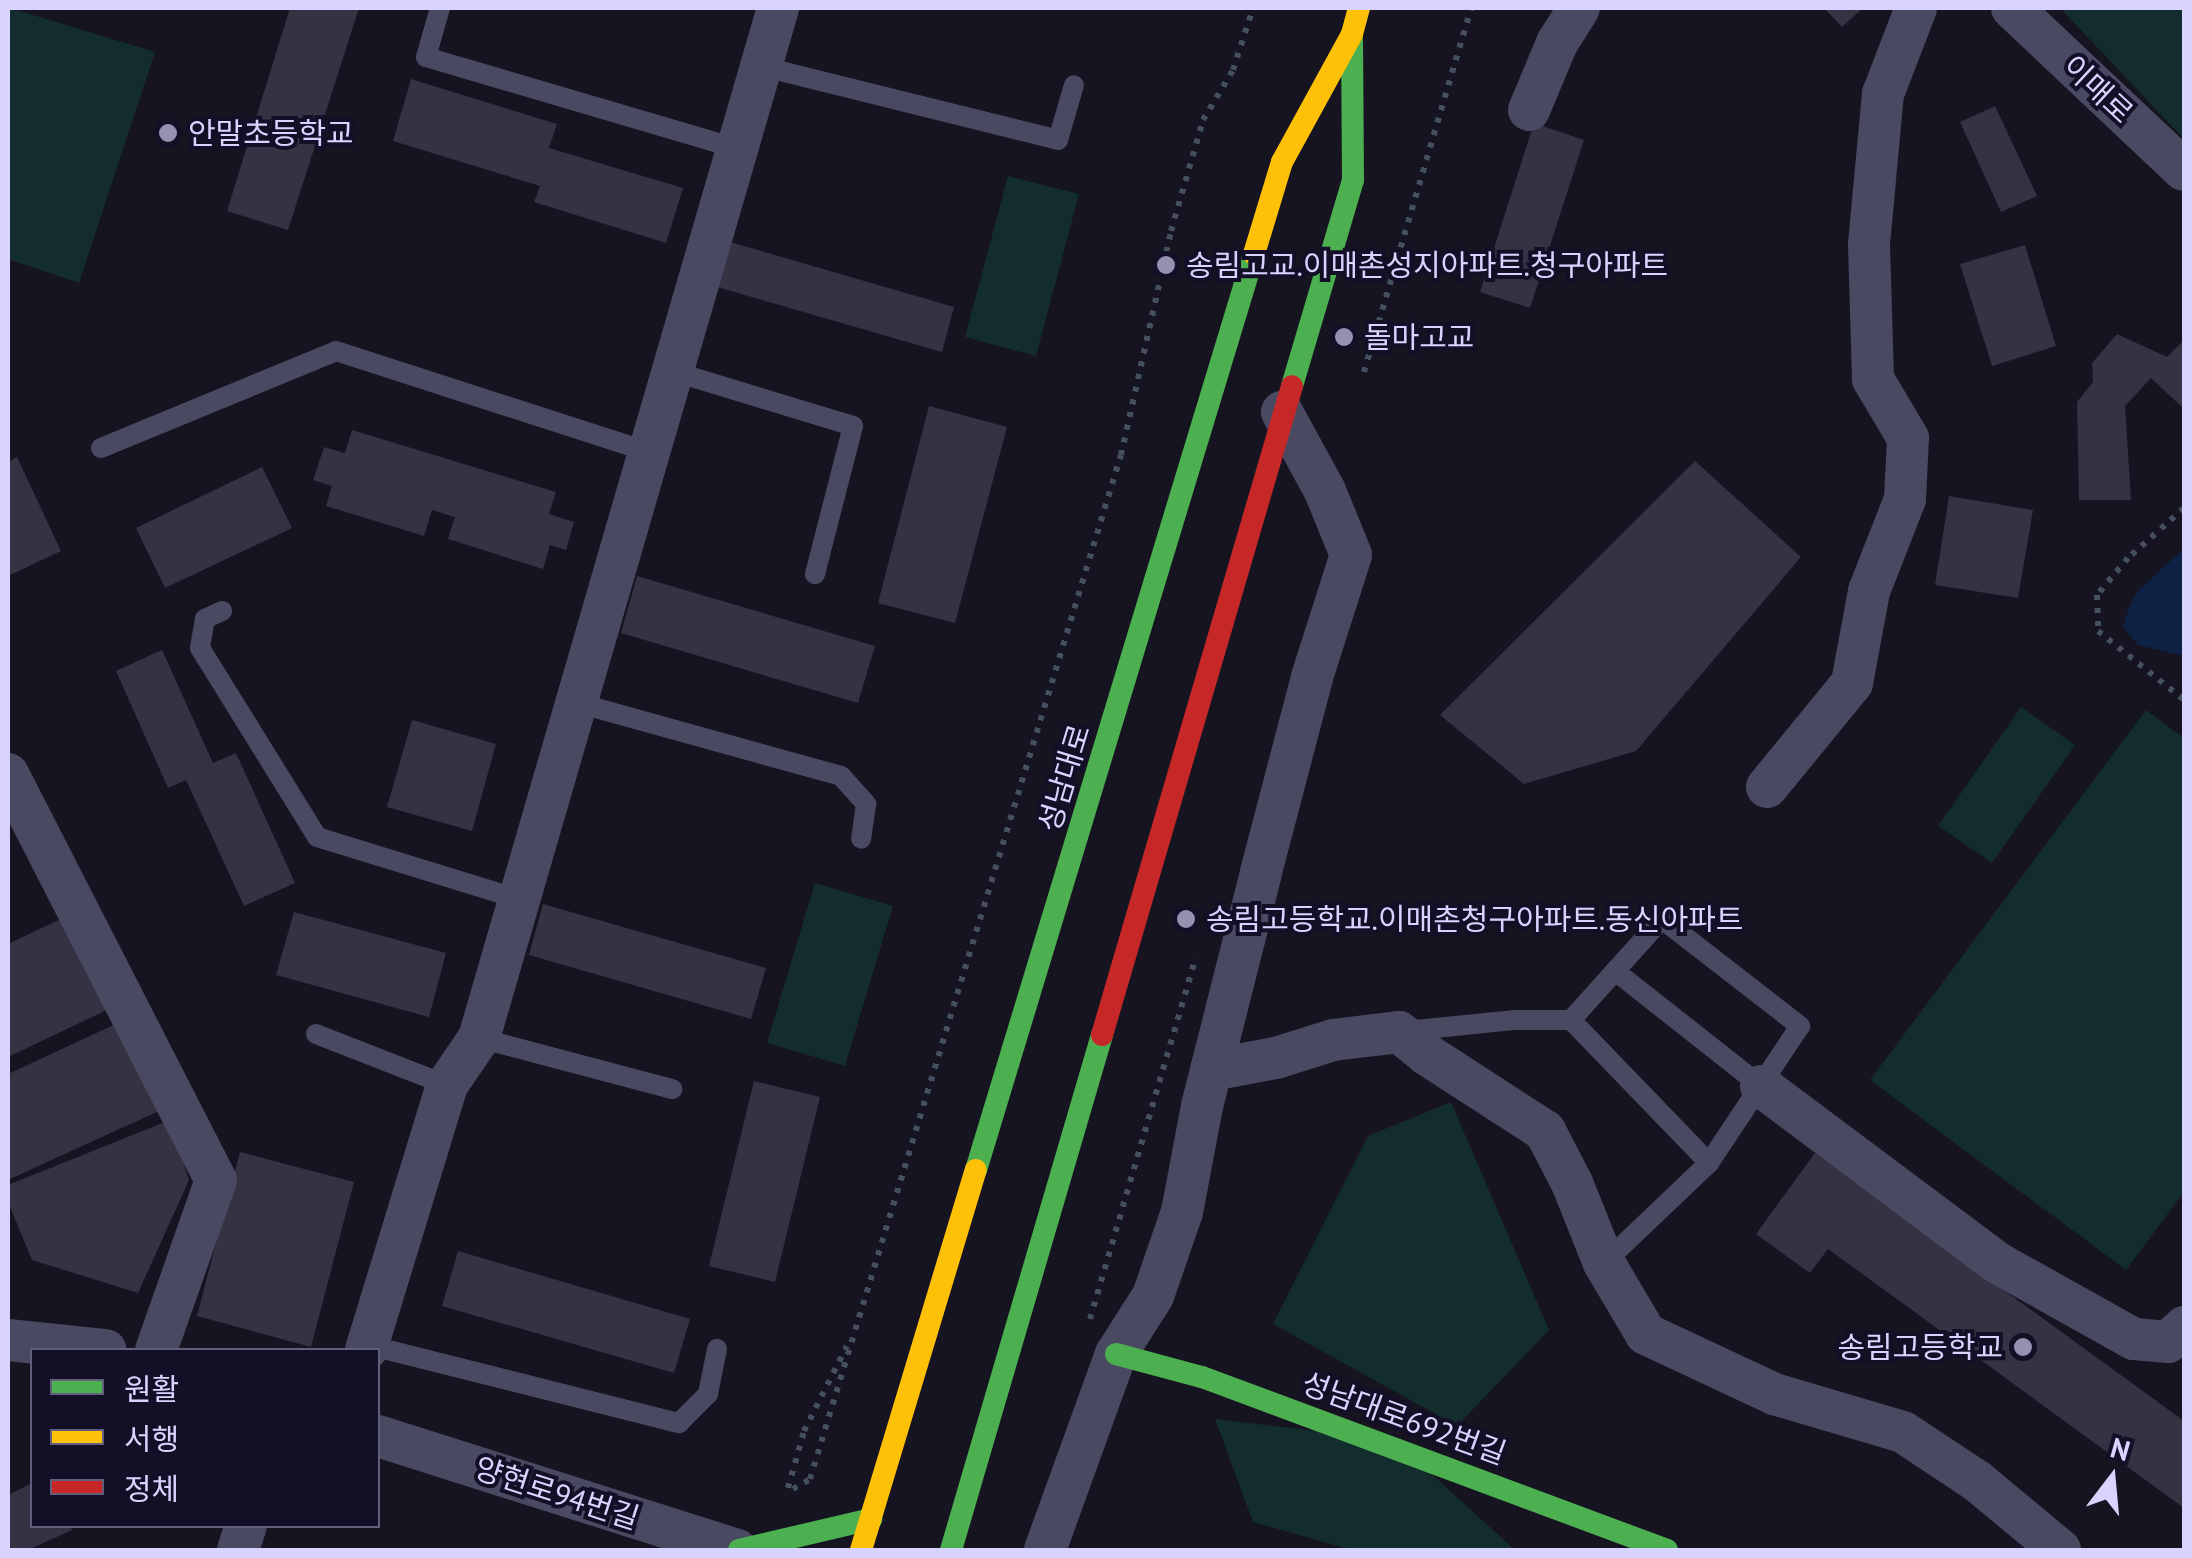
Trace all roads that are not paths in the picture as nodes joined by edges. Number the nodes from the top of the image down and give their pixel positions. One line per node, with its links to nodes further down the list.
1 (440, 8): 11 (lane)
2 (778, 8): 8 (street)
3 (1360, 8): 7 (main road, 성남대로)
4 (1579, 8): 10 (street)
5 (1916, 8): 21 (street)
6 (2012, 8): 12 (street, 이매로)
7 (1352, 34): 14 (main road, 성남대로); 44 (main road, 성남대로)
8 (760, 66): 9 (lane); 11 (street)
9 (1074, 84)
10 (1529, 110)
11 (735, 148): 13 (street)
12 (2184, 170)
13 (672, 372): 16 (street); 17 (lane)
14 (1282, 412): 29 (street); 47 (main road, 성남대로)
15 (101, 448): 16 (lane)
16 (648, 452): 19 (street)
17 (815, 574)
18 (222, 611): 23 (lane)
19 (578, 703): 22 (lane); 23 (street)
20 (8, 774): 39 (street)
21 (1766, 787)
22 (860, 840)
23 (518, 898): 28 (street)
24 (1615, 971): 25 (lane); 31 (lane); 31 (lane)
25 (1571, 1020): 26 (lane); 33 (lane)
26 (1399, 1032): 29 (street); 34 (street)
27 (316, 1034): 30 (lane)
28 (478, 1038): 30 (street); 32 (lane)
29 (1211, 1070): 37 (street)
30 (447, 1085): 40 (street)
31 (1761, 1086): 33 (lane); 35 (street)
32 (672, 1090)
33 (1709, 1163): 34 (lane)
34 (1604, 1263): 50 (street)
35 (2184, 1326)
36 (8, 1340): 38 (street)
37 (1101, 1343): 48 (street); 49 (main road, 성남대로692번길)
38 (86, 1348)
39 (157, 1348)
40 (367, 1348)
41 (717, 1348): 42 (lane)
42 (380, 1351)
43 (380, 1437): 45 (street, 양현로94번길)
44 (871, 1519): 45 (main road); 46 (main road, 성남대로)
45 (738, 1550)
46 (861, 1550)
47 (951, 1550)
48 (1045, 1550)
49 (1667, 1550)
50 (2060, 1550)

